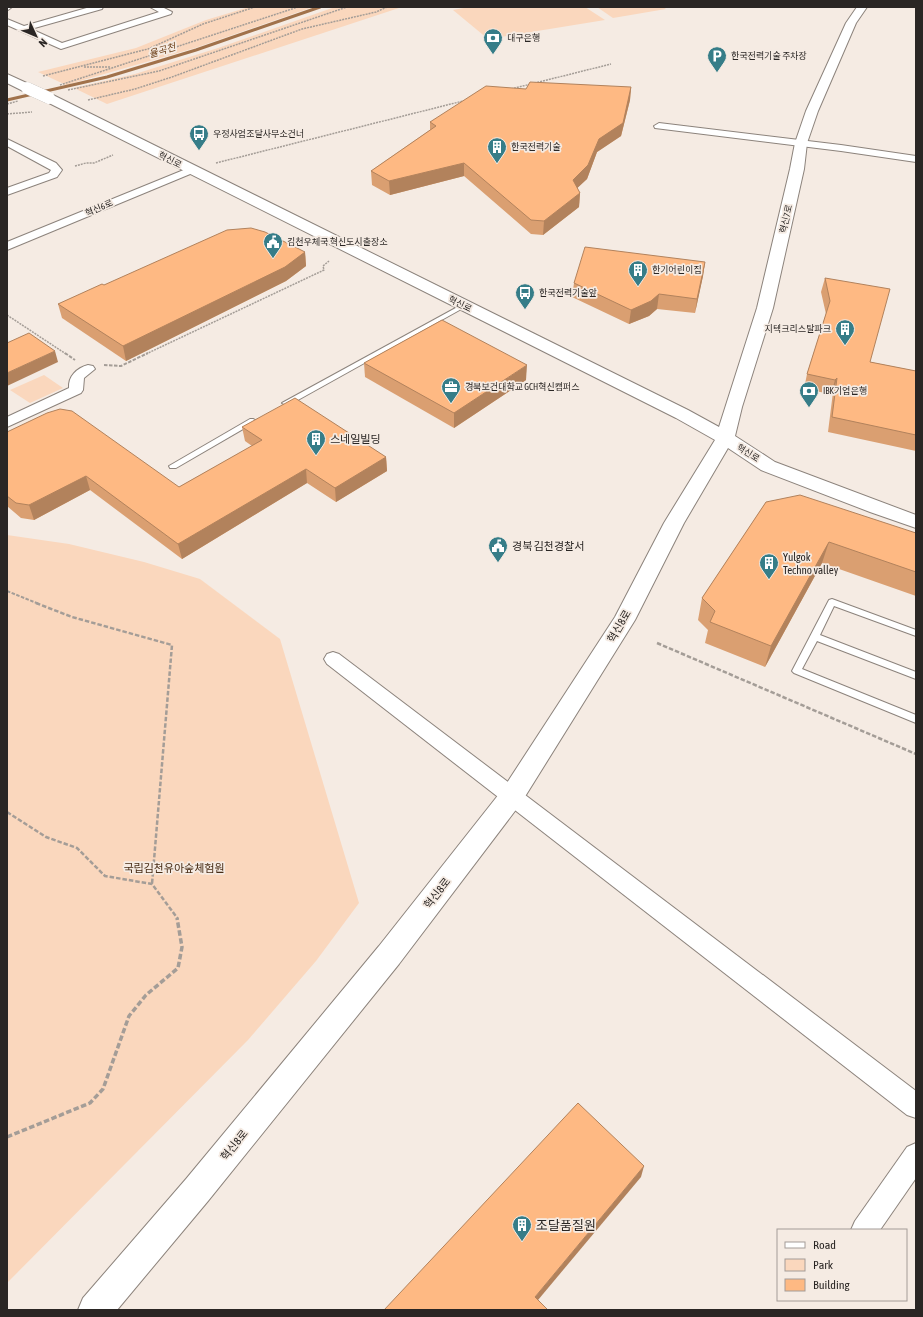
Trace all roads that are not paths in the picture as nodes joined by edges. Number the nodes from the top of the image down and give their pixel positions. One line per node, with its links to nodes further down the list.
1 (99, 7): 5 (street)
2 (154, 7): 5 (street)
3 (862, 7): 9 (street, 혁신7로)
4 (7, 22): 5 (street)
5 (23, 30)
6 (7, 78): 11 (street, 혁신로, bridge)
7 (658, 126): 9 (street)
8 (7, 142): 12 (street)
9 (801, 143): 10 (street); 19 (street, 혁신7로)
10 (916, 160)
11 (191, 170): 13 (street, 혁신6로); 14 (street, 혁신로)
12 (7, 192)
13 (7, 246)
14 (463, 306): 16 (lane); 19 (street, 혁신로)
15 (88, 369): 18 (street)
16 (277, 408)
17 (263, 416): 20 (lane)
18 (7, 424)
19 (725, 438): 21 (street, 혁신로); 27 (street, 혁신8로)
20 (173, 466)
21 (916, 522)
22 (916, 633): 23 (lane)
23 (814, 636): 25 (lane); 26 (lane)
24 (333, 659): 27 (street)
25 (916, 676)
26 (916, 719)
27 (512, 796): 28 (street); 31 (street, 혁신8로)
28 (916, 1106)
29 (916, 1156): 30 (street)
30 (865, 1229)
31 (95, 1310)

